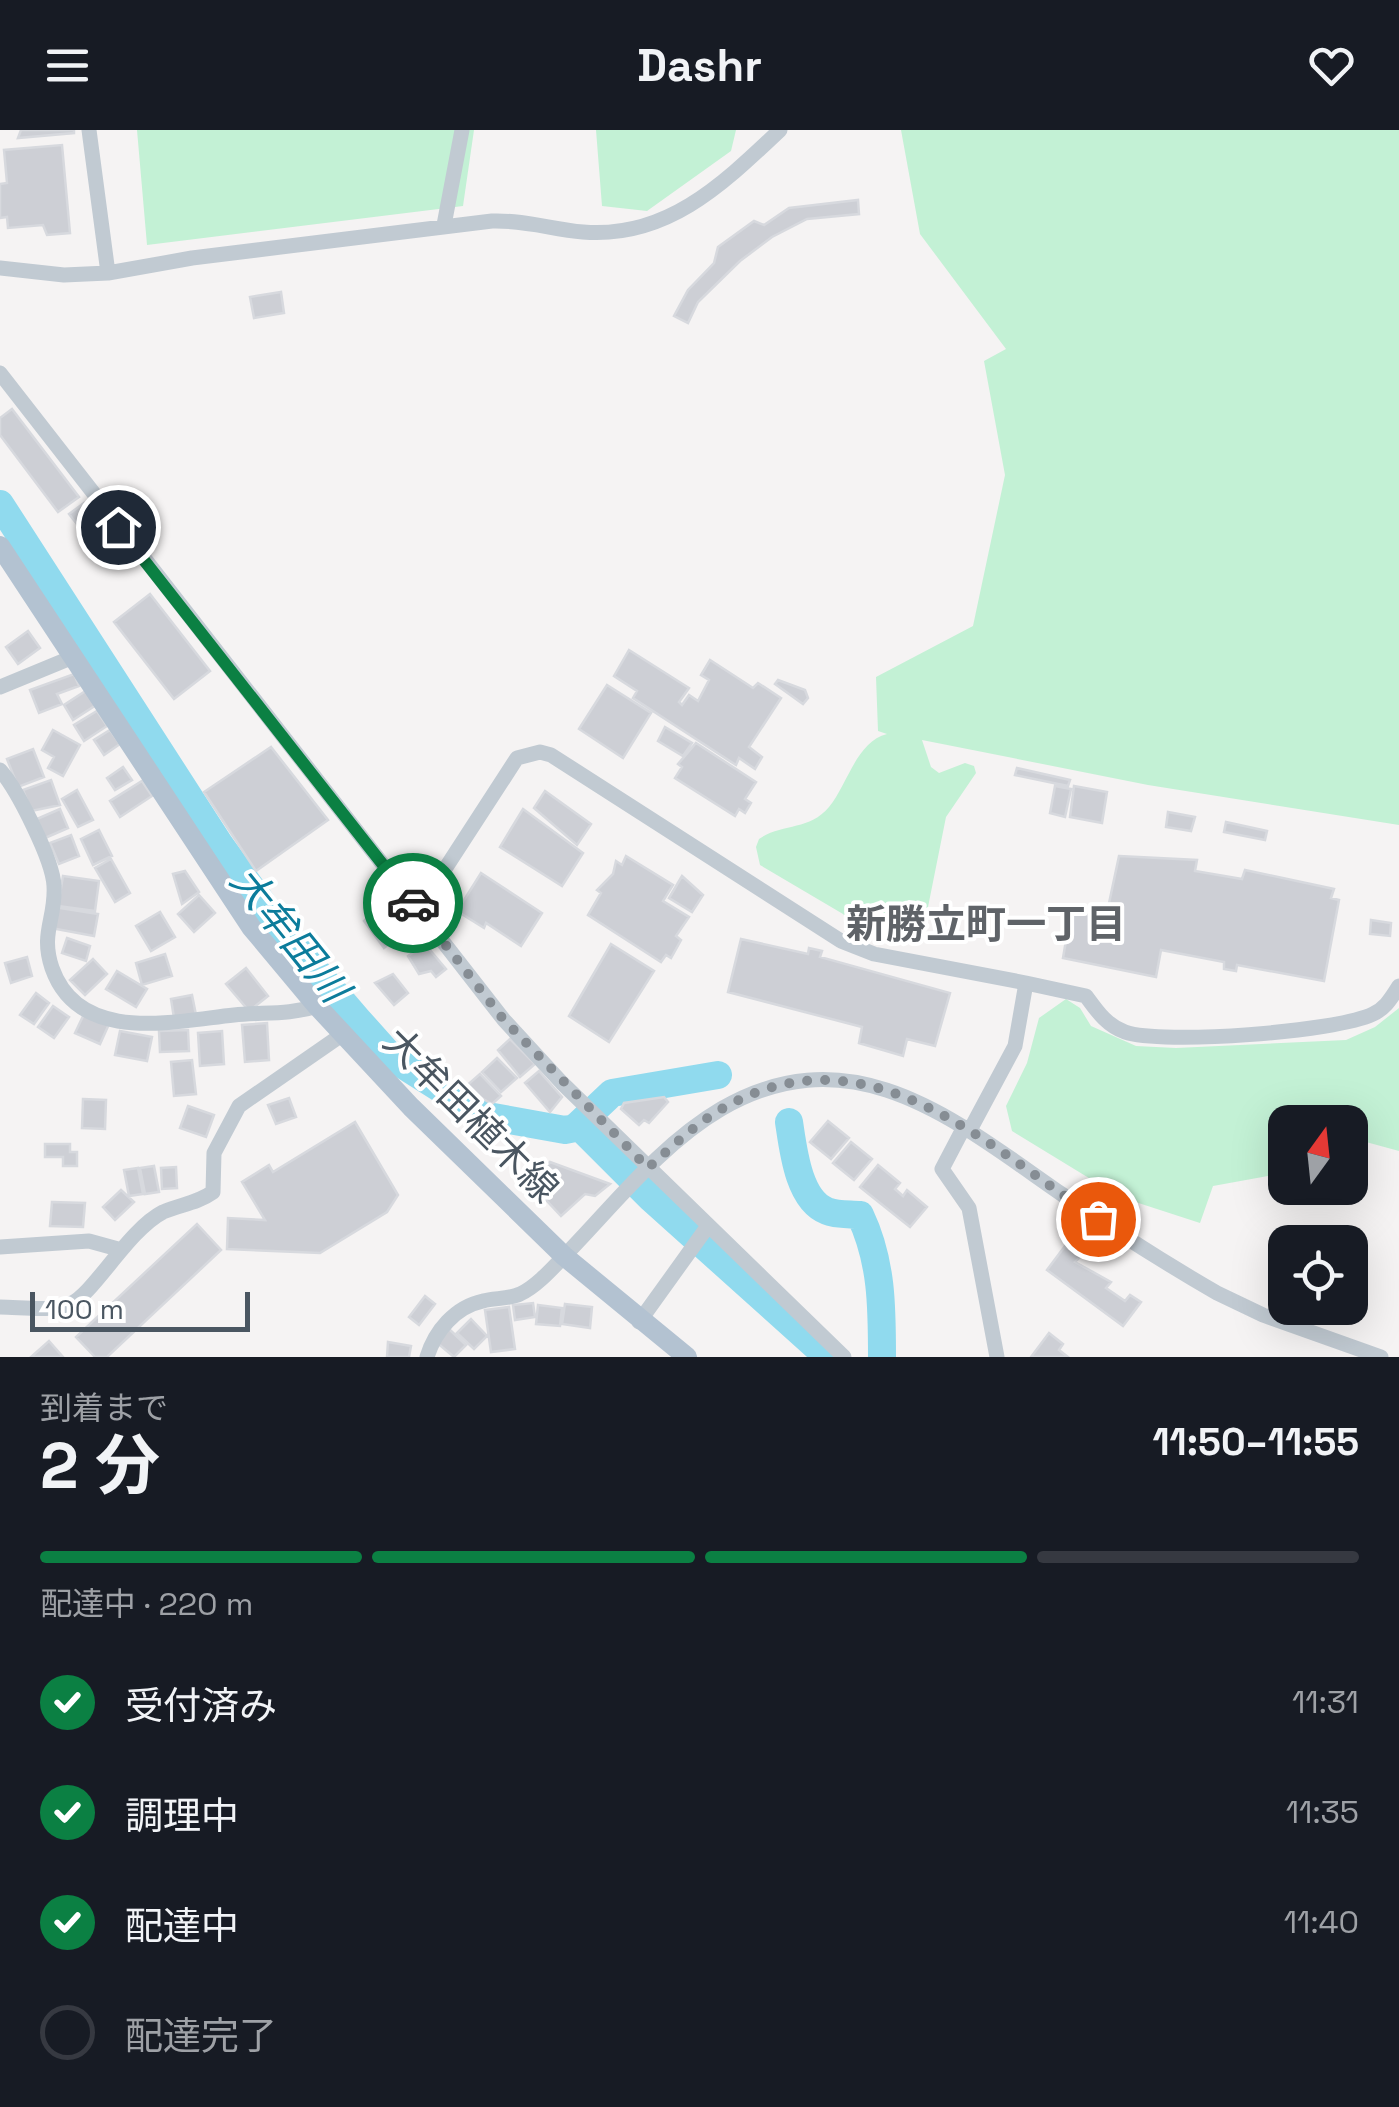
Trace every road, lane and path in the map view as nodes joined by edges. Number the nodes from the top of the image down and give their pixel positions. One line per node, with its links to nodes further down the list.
1 (89, 130): 6 (street)
2 (462, 130): 4 (street)
3 (780, 130): 4 (street)
4 (444, 224): 6 (street)
5 (0, 268): 6 (street)
6 (108, 274)
7 (0, 373): 12 (street)
8 (0, 546): 9 (main road, 大牟田植木線)
9 (73, 657): 10 (street); 15 (main road, 大牟田植木線)
10 (0, 688)
11 (0, 770): 15 (street)
12 (419, 909): 13 (street); 18 (street)
13 (1026, 983): 14 (street); 17 (street)
14 (1399, 986)
15 (317, 1006): 16 (main road, 大牟田植木線)
16 (343, 1034): 21 (street); 22 (main road, 大牟田植木線)
17 (967, 1129): 18 (street); 28 (street); 29 (street)
18 (646, 1171): 19 (street); 22 (street)
19 (706, 1229): 24 (street); 27 (street)
20 (0, 1247): 21 (street)
21 (118, 1250): 23 (street)
22 (564, 1256): 24 (main road, 大牟田植木線); 25 (street)
23 (0, 1307)
24 (639, 1322): 26 (main road, 大牟田植木線)
25 (426, 1357)
26 (687, 1357)
27 (844, 1357)
28 (997, 1357)
29 (1381, 1357)

